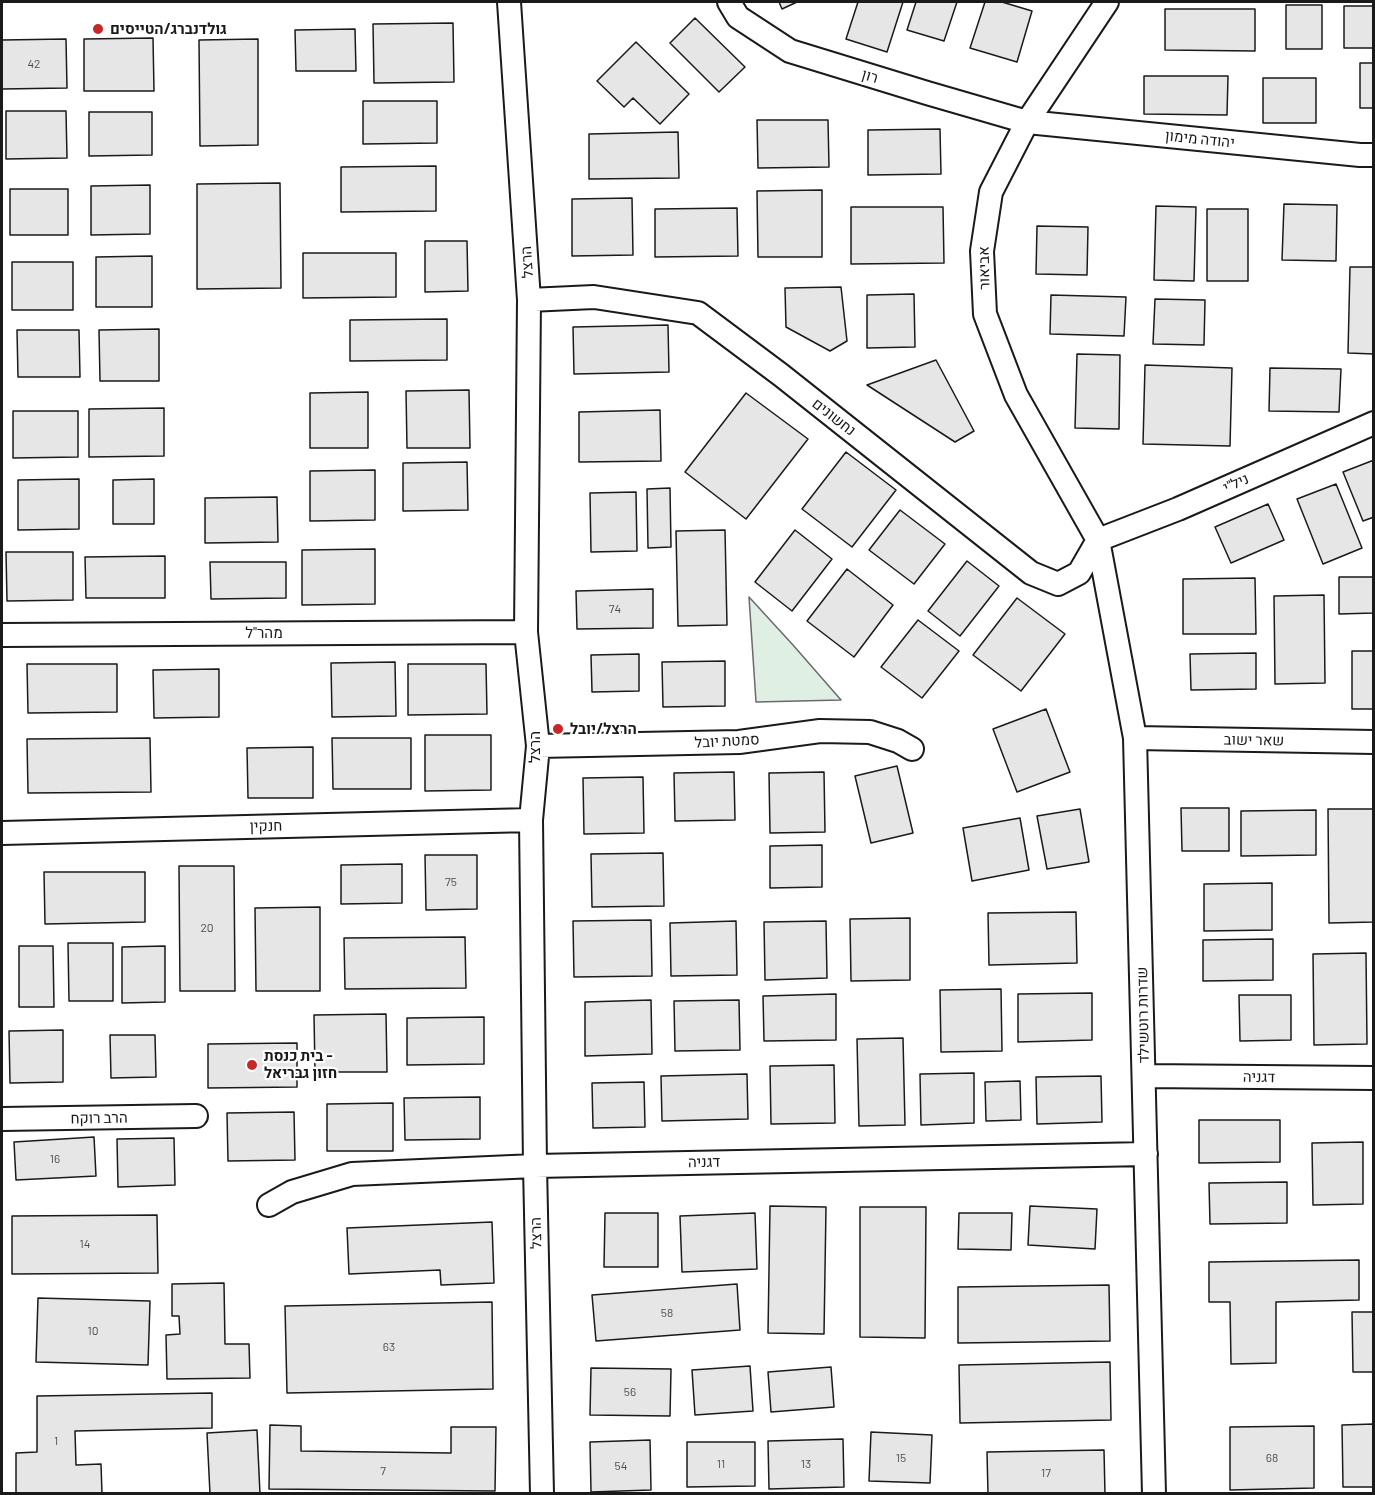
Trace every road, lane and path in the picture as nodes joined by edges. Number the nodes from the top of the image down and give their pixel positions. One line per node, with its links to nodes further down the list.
1 (509, 2): 6 (street, הרצל)
2 (729, 2): 4 (street, רון)
3 (1107, 2): 4 (street, אביאור)
4 (1027, 122): 5 (street, יהודה מימון); 8 (street, אביאור)
5 (1369, 160)
6 (529, 300): 8 (street, נחשונים); 9 (street, הרצל)
7 (1374, 423): 8 (street, ניל"י)
8 (1098, 540): 11 (street, שדרות רוטשילד)
9 (526, 632): 10 (street, מהר"ל); 13 (street, הרצל)
10 (2, 634)
11 (1135, 738): 12 (street, שאר ישוב); 17 (street, שדרות רוטשילד)
12 (1374, 742)
13 (538, 746): 14 (street, סמטת יובל); 15 (street, הרצל)
14 (912, 749)
15 (531, 820): 16 (street, חנקין); 22 (street, הרצל)
16 (2, 833)
17 (1144, 1076): 18 (street, דגניה); 21 (street, שדרות רוטשילד)
18 (1374, 1078)
19 (196, 1116): 20 (street, הרב רוקח)
20 (2, 1119)
21 (1146, 1154): 22 (street, דגניה); 25 (street, שדרות רוטשילד)
22 (535, 1166): 23 (street, דגניה); 24 (street, הרצל)
23 (269, 1204)
24 (542, 1494)
25 (1154, 1494)

